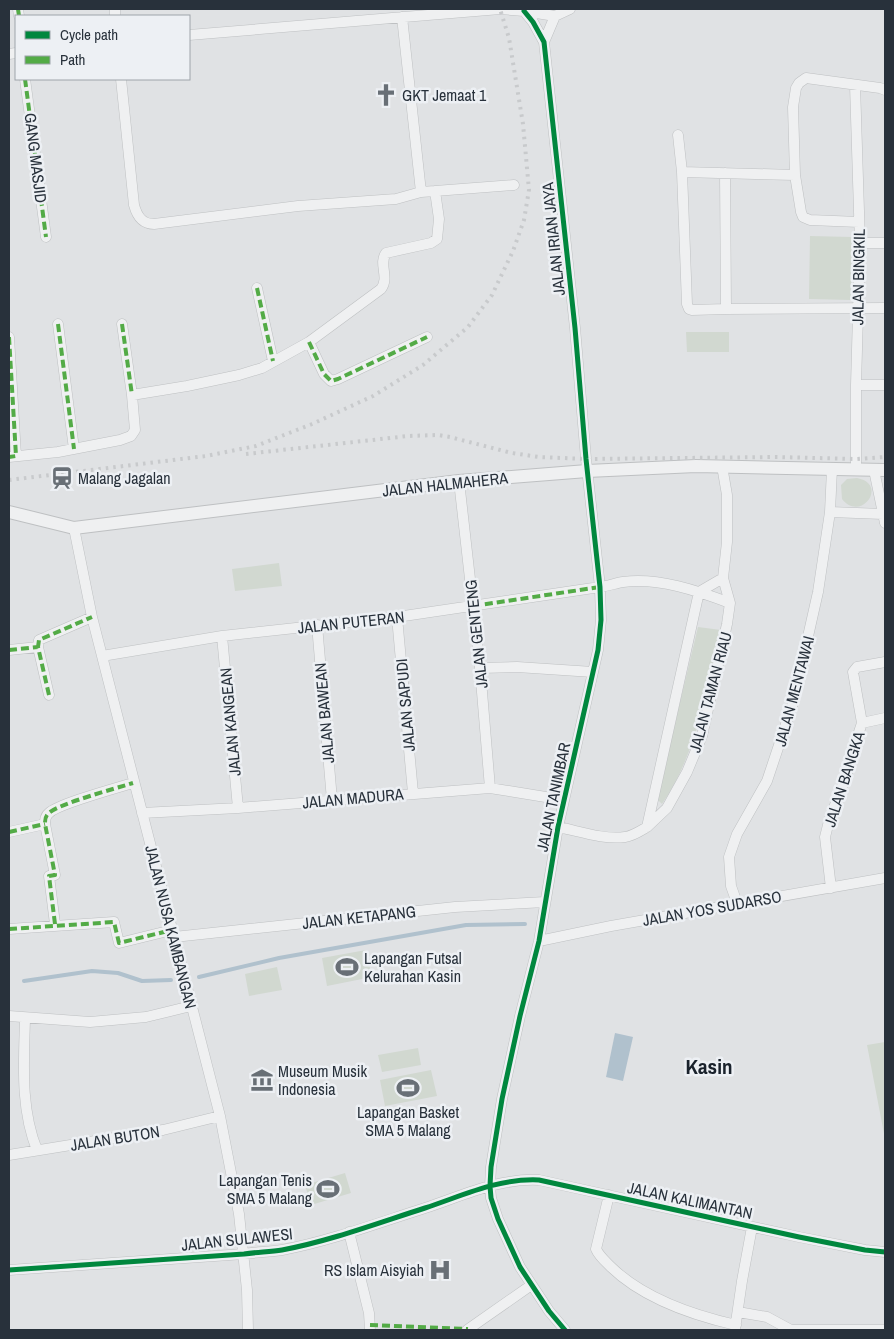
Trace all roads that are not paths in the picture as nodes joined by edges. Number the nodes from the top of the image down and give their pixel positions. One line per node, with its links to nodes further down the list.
1 (570, 9): 3 (street)
2 (524, 10): 3 (street); 4 (street); 6 (street, JALAN IRIAN JAYA)
3 (555, 16): 6 (street, JALAN IRIAN JAYA)
4 (402, 18): 5 (street); 17 (street)
5 (190, 35)
6 (544, 42): 41 (street, JALAN IRIAN JAYA)
7 (25, 80): 19 (street, GANG MASJID)
8 (121, 80): 17 (street)
9 (855, 85): 10 (street); 14 (street); 18 (street, JALAN BINGKIL)
10 (885, 90)
11 (678, 135): 12 (street)
12 (682, 172): 13 (street); 25 (street)
13 (725, 173): 14 (street); 25 (street)
14 (795, 175): 18 (street)
15 (514, 185): 16 (street)
16 (436, 191): 17 (street); 30 (street)
17 (421, 192)
18 (859, 222): 20 (street, JALAN BINGKIL)
19 (46, 237)
20 (860, 243): 21 (street); 23 (street, JALAN BINGKIL)
21 (885, 243)
22 (257, 288): 31 (street)
23 (858, 308): 24 (street); 25 (street); 32 (street, JALAN BINGKIL)
24 (885, 308)
25 (726, 309)
26 (58, 324): 35 (street)
27 (122, 324): 34 (street)
28 (9, 337): 36 (street)
29 (427, 337): 30 (street)
30 (309, 342): 31 (street)
31 (273, 361): 34 (street)
32 (856, 385): 33 (street); 39 (street, JALAN BINGKIL)
33 (885, 385)
34 (132, 395): 35 (street)
35 (74, 449): 36 (street)
36 (12, 457)
37 (722, 466): 38 (street, JALAN HALMAHERA); 41 (street, JALAN HALMAHERA); 47 (street, JALAN TAMAN RIAU)
38 (832, 469): 39 (street, JALAN HALMAHERA); 44 (street, JALAN MENTAWAI)
39 (856, 470): 40 (street, JALAN HALMAHERA)
40 (879, 470): 45 (street)
41 (587, 471): 42 (street, JALAN HALMAHERA); 48 (street, JALAN TANIMBAR)
42 (459, 481): 46 (street, JALAN HALMAHERA); 51 (street, JALAN GENTENG)
43 (9, 512): 46 (street, JALAN HALMAHERA)
44 (830, 512): 45 (street); 79 (street, JALAN MENTAWAI)
45 (884, 518)
46 (74, 528): 52 (street, JALAN NUSA KAMBANGAN)
47 (723, 578): 49 (street); 50 (street, JALAN TAMAN RIAU)
48 (600, 588): 49 (street, JALAN PUTERAN); 51 (street, JALAN PUTERAN); 61 (street, JALAN TANIMBAR)
49 (699, 592): 50 (street); 74 (street, JALAN TAMAN RIAU)
50 (730, 603): 74 (street, JALAN TAMAN RIAU)
51 (473, 606): 53 (street, JALAN PUTERAN); 60 (street, JALAN GENTENG)
52 (92, 617): 56 (street); 58 (street, JALAN NUSA KAMBANGAN)
53 (397, 617): 54 (street, JALAN PUTERAN); 67 (street, JALAN SAPUDI)
54 (317, 625): 55 (street, JALAN PUTERAN); 68 (street, JALAN BAWEAN)
55 (222, 636): 58 (street, JALAN PUTERAN); 70 (street, JALAN KANGEAN)
56 (38, 648): 57 (street); 62 (street)
57 (9, 650)
58 (102, 656): 65 (street, JALAN NUSA KAMBANGAN)
59 (885, 662): 64 (street)
60 (480, 668): 61 (street); 66 (street, JALAN GENTENG)
61 (593, 672): 69 (street, JALAN TANIMBAR)
62 (49, 695)
63 (885, 718): 64 (street, JALAN BANGKA)
64 (862, 723): 77 (street, JALAN BANGKA)
65 (133, 783): 71 (street, JALAN NUSA KAMBANGAN); 72 (street)
66 (490, 788): 67 (street, JALAN MADURA); 69 (street, JALAN MADURA)
67 (413, 793): 68 (street, JALAN MADURA)
68 (332, 800): 70 (street, JALAN MADURA)
69 (564, 800): 73 (street, JALAN TANIMBAR)
70 (238, 808): 71 (street, JALAN MADURA)
71 (142, 814): 82 (street, JALAN NUSA KAMBANGAN)
72 (45, 824): 75 (street); 80 (street)
73 (558, 827): 74 (street, JALAN TAMAN RIAU); 78 (street, JALAN TANIMBAR)
74 (647, 827)
75 (9, 832)
76 (885, 878): 77 (street, JALAN YOS SUDARSO)
77 (831, 888): 79 (street, JALAN YOS SUDARSO)
78 (545, 902): 82 (street, JALAN KETAPANG); 83 (street, JALAN TANIMBAR)
79 (737, 903): 83 (street, JALAN YOS SUDARSO)
80 (55, 924): 81 (street); 82 (street, JALAN KETAPANG)
81 (9, 929)
82 (173, 933): 84 (street, JALAN NUSA KAMBANGAN)
83 (539, 941): 90 (street, JALAN TANIMBAR)
84 (191, 1006): 86 (street); 87 (street, JALAN NUSA KAMBANGAN)
85 (9, 1016): 86 (street)
86 (25, 1018): 88 (street)
87 (220, 1116): 88 (street, JALAN BUTON); 95 (street, JALAN NUSA KAMBANGAN)
88 (37, 1150): 89 (street, JALAN BUTON)
89 (9, 1155)
90 (490, 1186): 91 (street, JALAN KALIMANTAN); 93 (street, JALAN SULAWESI); 97 (street, JALAN TANIMBAR)
91 (610, 1195): 92 (street, JALAN KALIMANTAN); 99 (street)
92 (752, 1226): 94 (street, JALAN KALIMANTAN); 98 (street)
93 (349, 1232): 95 (street, JALAN SULAWESI); 101 (street)
94 (885, 1252)
95 (244, 1254): 96 (street, JALAN SULAWESI); 100 (street, JALAN NUSA KAMBANGAN)
96 (9, 1270)
97 (530, 1286): 102 (street); 103 (street, JALAN TANIMBAR)
98 (738, 1312): 99 (street); 104 (street)
99 (736, 1328)
100 (248, 1330)
101 (370, 1330)
102 (467, 1330)
103 (565, 1330)
104 (791, 1330): 105 (street)
105 (885, 1330)

